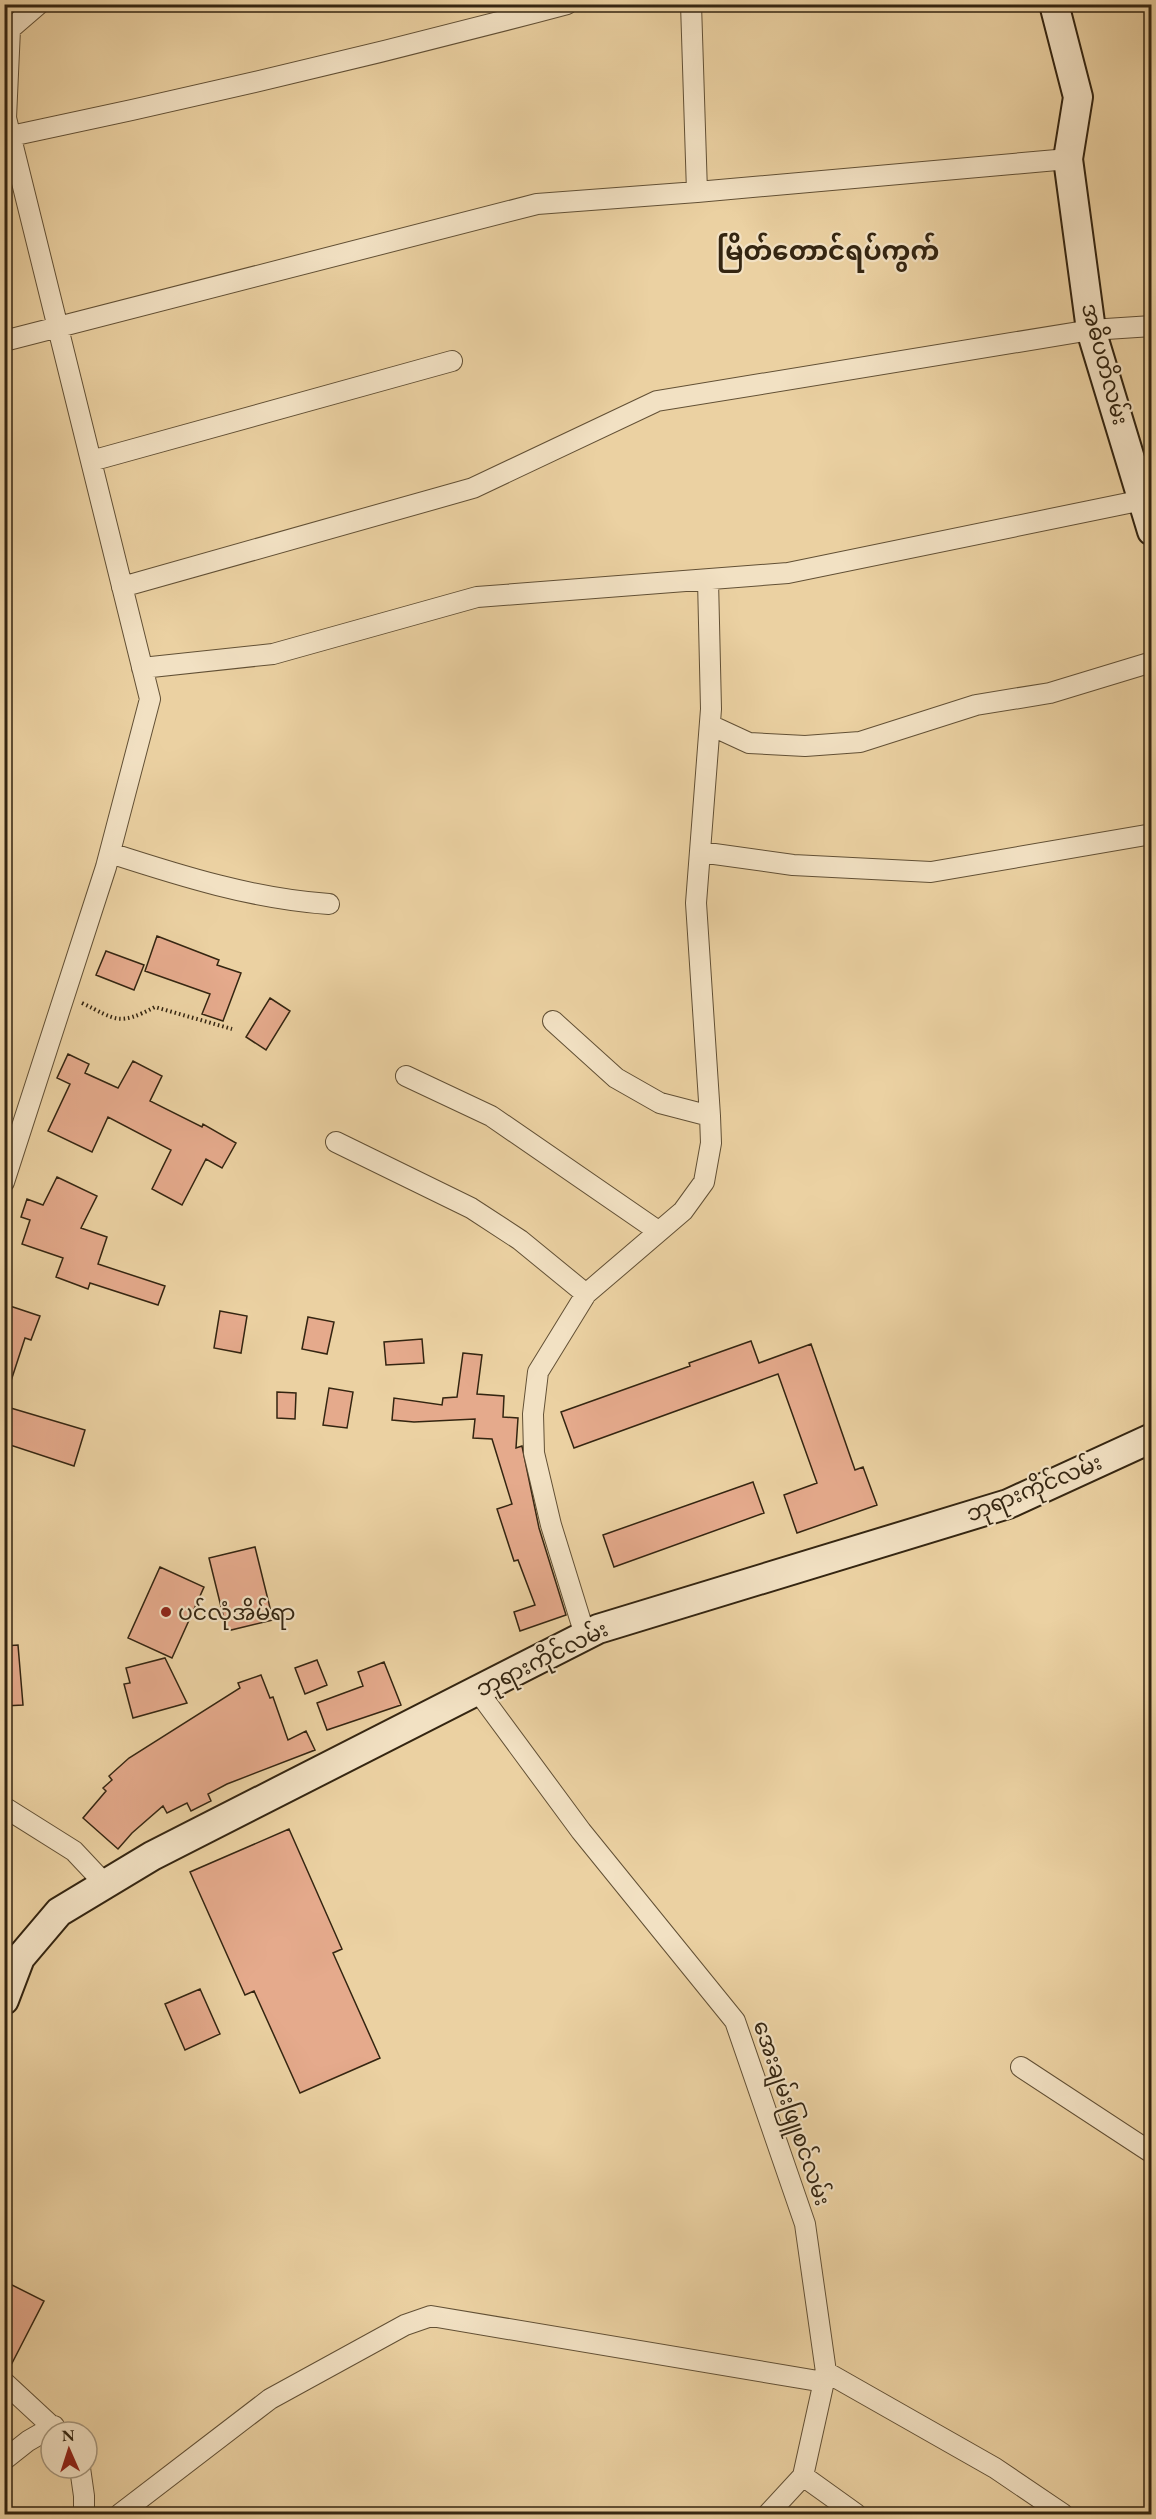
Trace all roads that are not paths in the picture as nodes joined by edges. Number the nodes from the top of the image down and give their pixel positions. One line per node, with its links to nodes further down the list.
1 (39, 4): 5 (street)
2 (567, 4): 5 (street)
3 (690, 4): 7 (street)
4 (1054, 4): 6 (street, အဓိပတိလမ်း)
5 (11, 136): 9 (street)
6 (1068, 159): 7 (street); 10 (street, အဓိပတိလမ်း)
7 (697, 192): 9 (street)
8 (1152, 326): 10 (street)
9 (58, 328): 11 (street); 13 (street)
10 (1091, 330): 14 (street, အဓိပတိလမ်း); 17 (street)
11 (4, 341)
12 (452, 361): 13 (street)
13 (91, 461): 17 (street)
14 (1143, 500): 15 (street, အဓိပတိလမ်း); 16 (street)
15 (1152, 531)
16 (708, 580): 19 (street); 20 (street)
17 (122, 586): 19 (street)
18 (1152, 662): 20 (street)
19 (142, 668): 23 (street)
20 (710, 725): 22 (street)
21 (1152, 834): 22 (street)
22 (700, 852): 27 (street)
23 (110, 853): 24 (street); 28 (street)
24 (329, 904)
25 (553, 1021): 27 (street)
26 (406, 1076): 31 (street)
27 (710, 1116): 31 (street)
28 (10, 1139): 30 (street)
29 (336, 1142): 32 (street)
30 (4, 1182)
31 (658, 1231): 32 (street)
32 (586, 1294): 34 (street)
33 (1152, 1438): 34 (street, ဘုရားကိုင်လမ်း)
34 (585, 1635): 35 (street, ဘုရားကိုင်လမ်း)
35 (477, 1690): 37 (street, ဘုရားကိုင်လမ်း); 41 (street, အေးချမ်းဖြူစင်လမ်း)
36 (4, 1807): 37 (street)
37 (105, 1884): 38 (street, ဘုရားကိုင်လမ်း)
38 (4, 2000)
39 (1021, 2067): 40 (street)
40 (1152, 2153)
41 (825, 2377): 46 (street, အေးချမ်းဖြူစင်လမ်း); 49 (street); 52 (street)
42 (4, 2382): 43 (street)
43 (46, 2420)
44 (39, 2436): 45 (street)
45 (4, 2460)
46 (802, 2476): 50 (street, အေးချမ်းဖြူစင်လမ်း); 51 (street)
47 (82, 2480): 48 (street)
48 (84, 2514)
49 (120, 2514)
50 (768, 2514)
51 (856, 2514)
52 (1063, 2514)

